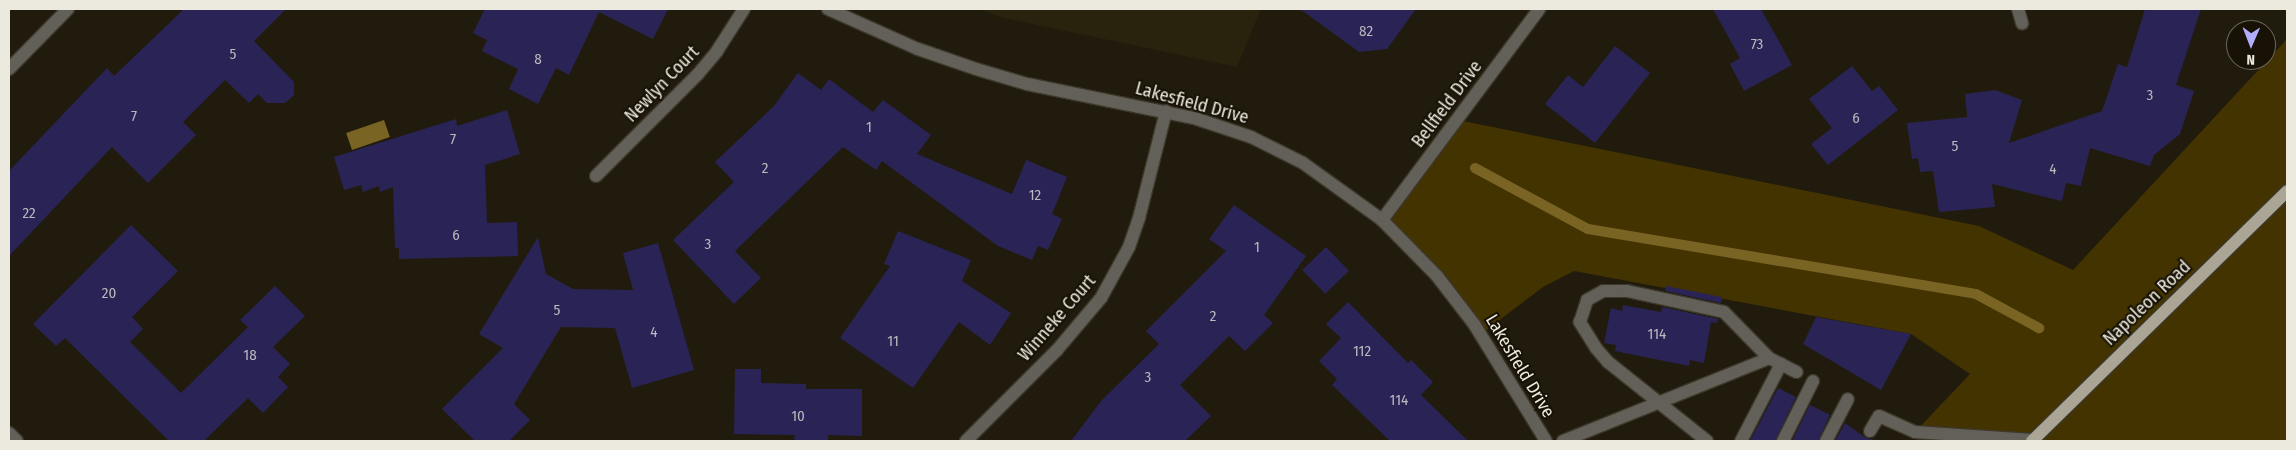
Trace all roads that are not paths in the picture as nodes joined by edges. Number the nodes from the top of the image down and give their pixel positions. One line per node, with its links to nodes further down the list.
1 (68, 9): 7 (street)
2 (744, 9): 9 (street, Newlyn Court)
3 (828, 9): 8 (street, Lakesfield Drive)
4 (1539, 9): 11 (street, Bellfield Drive)
5 (2018, 9): 6 (street)
6 (2022, 23)
7 (9, 68)
8 (1166, 111): 11 (street, Lakesfield Drive); 22 (street, Winneke Court)
9 (596, 176)
10 (2287, 191): 20 (main road, Napoleon Road)
11 (1382, 220): 23 (street, Lakesfield Drive)
12 (1769, 358): 13 (street); 17 (street); 17 (street)
13 (1781, 364): 14 (street); 26 (street)
14 (1797, 372)
15 (1813, 381): 27 (street)
16 (1848, 399): 28 (street)
17 (1657, 401): 24 (street); 25 (street)
18 (1870, 431): 20 (street)
19 (9, 433): 21 (street)
20 (2033, 440)
21 (17, 441)
22 (966, 441)
23 (1546, 441)
24 (1563, 441)
25 (1707, 441)
26 (1742, 441)
27 (1783, 441)
28 (1826, 441)

